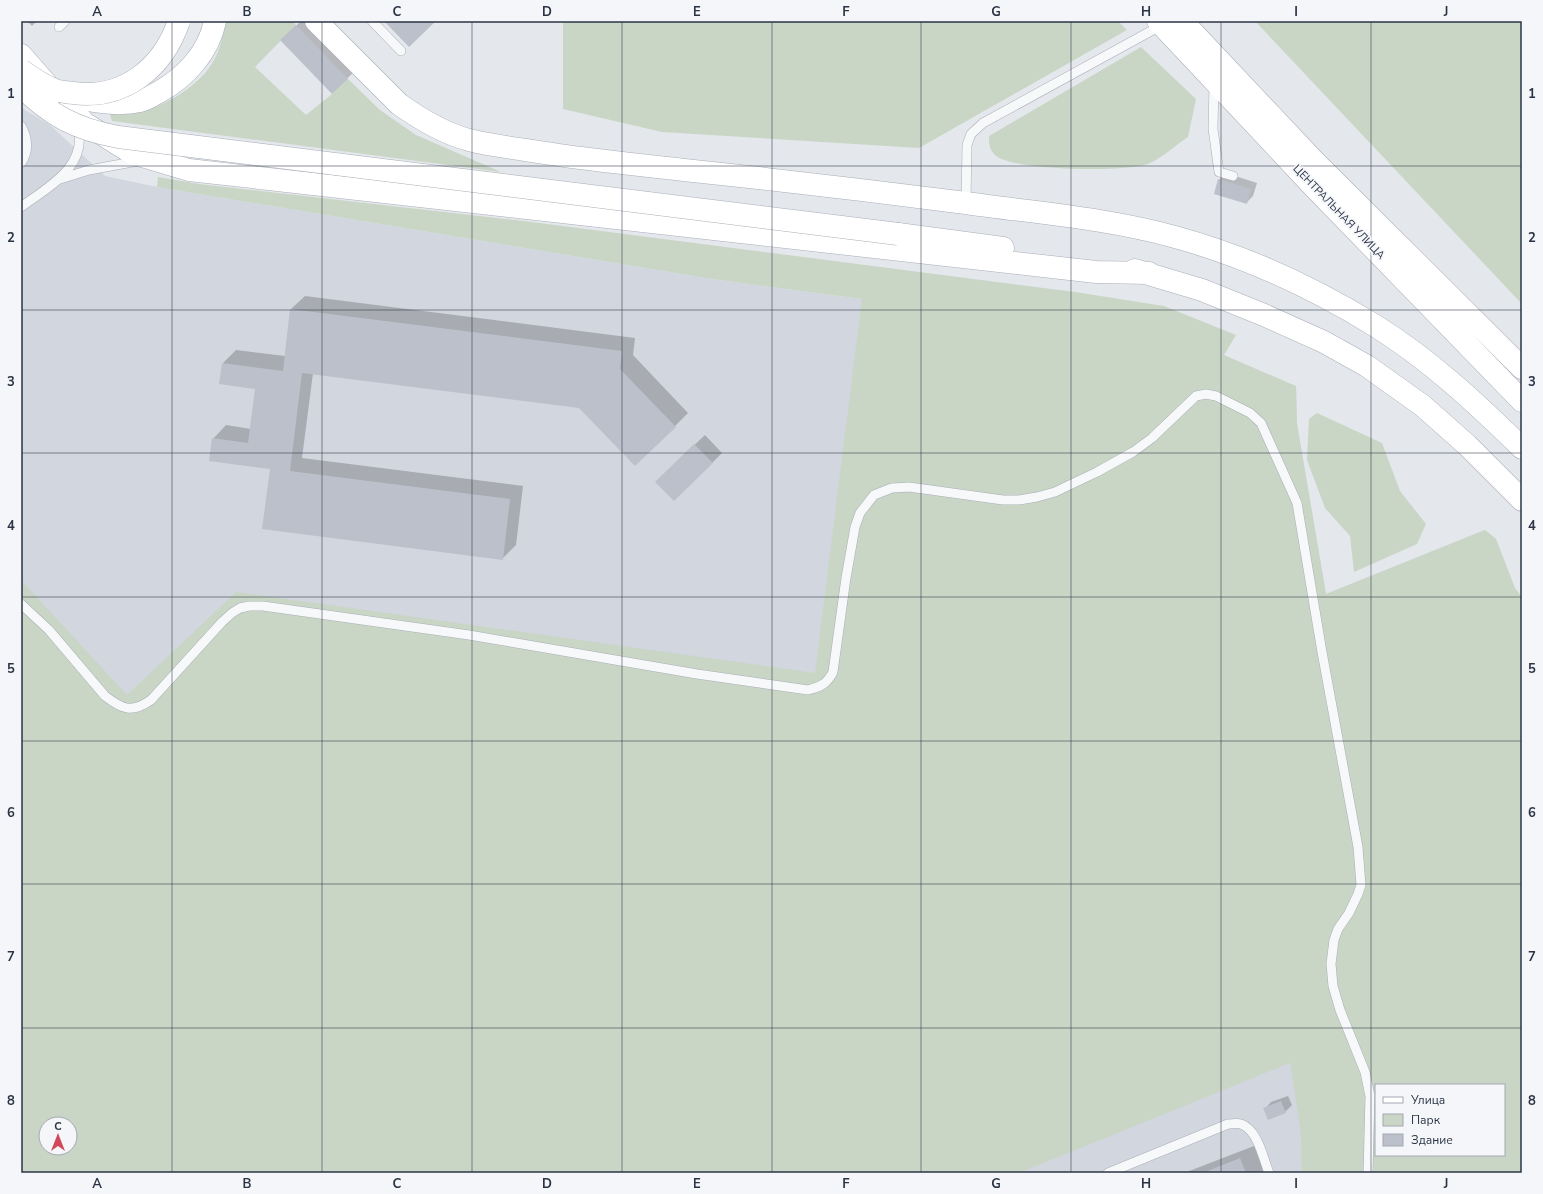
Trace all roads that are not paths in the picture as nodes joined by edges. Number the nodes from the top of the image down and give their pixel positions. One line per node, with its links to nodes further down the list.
1 (179, 21): 8 (main road, bridge)
2 (215, 21): 11 (main road)
3 (316, 21): 18 (main road)
4 (372, 21): 6 (lane)
5 (1167, 22): 9 (main road, ЦЕНТРАЛЬНАЯ УЛИЦА); 18 (lane); 21 (main road, ЦЕНТРАЛЬНАЯ УЛИЦА)
6 (401, 51)
7 (21, 56): 11 (main road)
8 (21, 70)
9 (1214, 80): 16 (lane); 22 (main road, ЦЕНТРАЛЬНАЯ УЛИЦА)
10 (21, 86): 20 (main road, bridge)
11 (50, 88): 12 (main road)
12 (74, 111): 14 (main road); 17 (lane)
13 (21, 126): 15 (lane)
14 (152, 159): 17 (lane); 20 (main road)
15 (21, 163)
16 (1233, 176)
17 (60, 179): 19 (lane)
18 (966, 203): 23 (main road)
19 (21, 208)
20 (1149, 273): 24 (main road)
21 (1522, 368)
22 (1522, 401)
23 (1522, 448)
24 (1522, 500)
25 (21, 604): 28 (lane)
26 (1108, 1173): 27 (lane)
27 (1269, 1173)
28 (1368, 1173)

